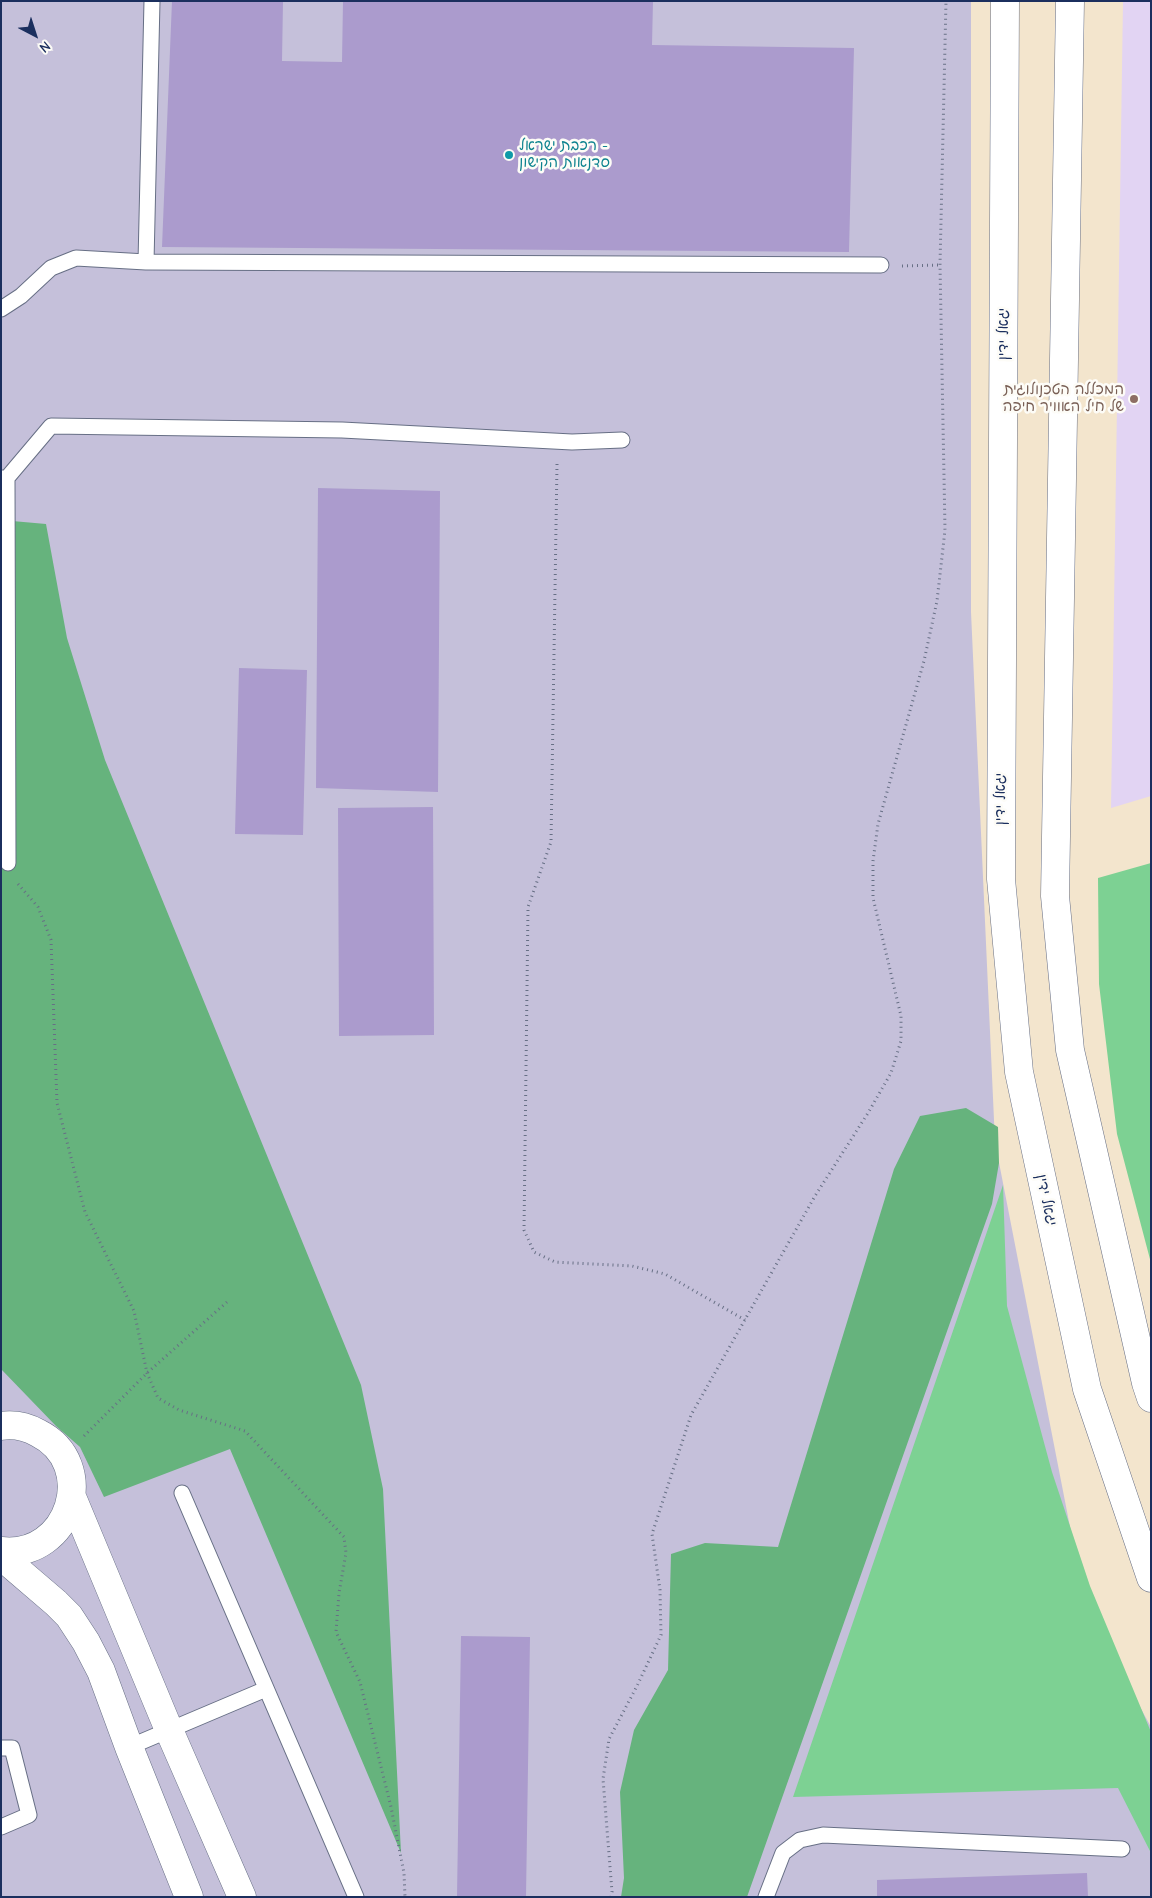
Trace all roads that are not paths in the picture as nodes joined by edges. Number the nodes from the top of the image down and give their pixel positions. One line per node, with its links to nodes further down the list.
1 (152, 1): 4 (lane)
2 (1005, 1): 17 (main road, יגאל ידין)
3 (1070, 1): 11 (main road)
4 (146, 262): 5 (lane); 6 (lane)
5 (882, 265)
6 (1, 309)
7 (622, 440): 8 (lane)
8 (4, 478): 9 (lane)
9 (4, 692): 10 (lane)
10 (8, 863)
11 (1151, 1398)
12 (1, 1426): 14 (main road)
13 (182, 1493): 18 (lane)
14 (72, 1497): 15 (main road); 19 (main road)
15 (1, 1551)
16 (1, 1556): 20 (main road)
17 (1151, 1578)
18 (266, 1689): 19 (lane); 26 (lane)
19 (169, 1730): 20 (lane); 24 (main road)
20 (129, 1747): 25 (main road)
21 (1, 1748): 22 (lane)
22 (1, 1827)
23 (1122, 1849): 27 (lane)
24 (239, 1896)
25 (189, 1897)
26 (356, 1897)
27 (766, 1897)

